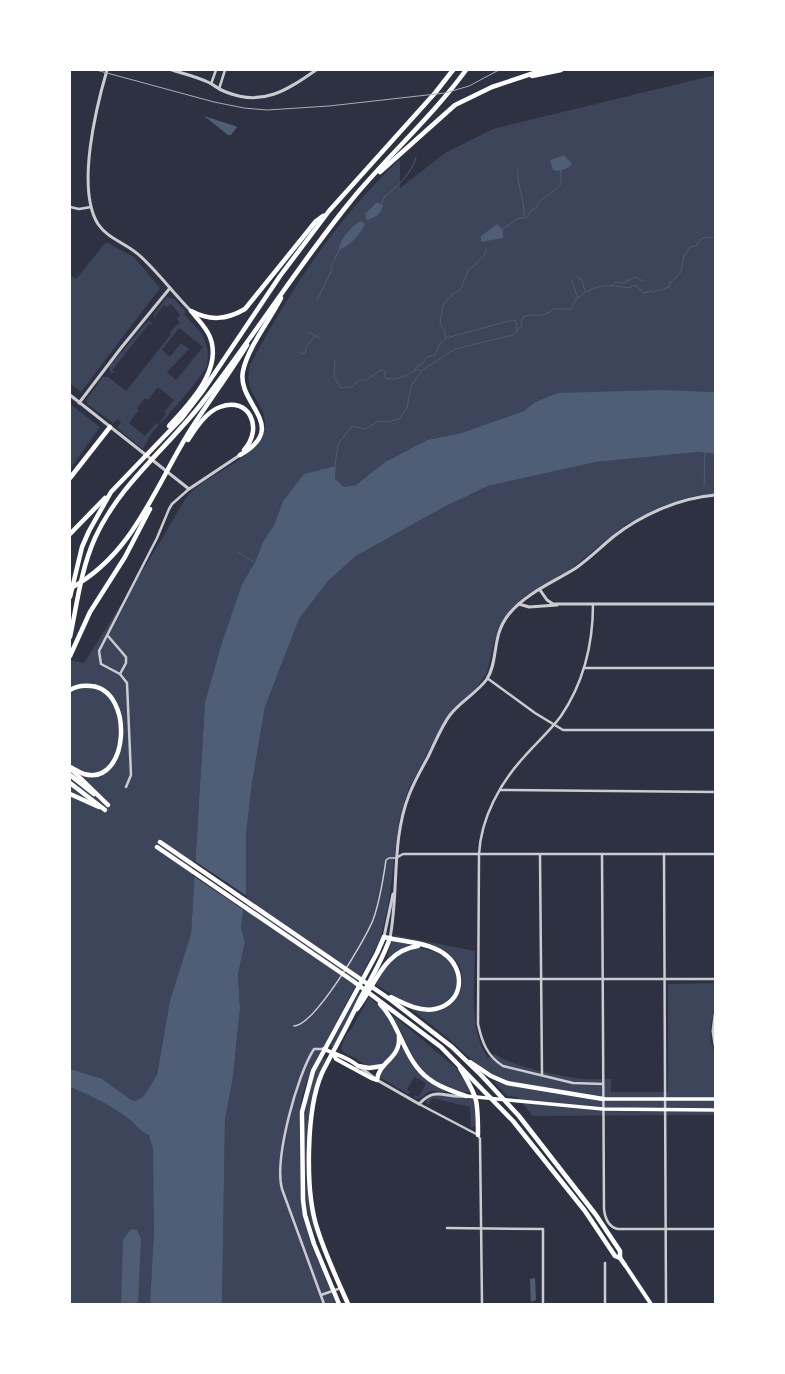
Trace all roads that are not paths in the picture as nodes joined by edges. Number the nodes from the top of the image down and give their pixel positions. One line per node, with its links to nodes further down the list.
1 (107, 70): 15 (street)
2 (172, 70): 11 (street)
3 (216, 70): 11 (street)
4 (225, 70): 12 (street)
5 (315, 70): 12 (street)
6 (453, 70): 16 (highway)
7 (466, 70): 13 (highway)
8 (543, 70): 10 (highway)
9 (561, 70): 10 (highway)
10 (505, 82): 13 (highway)
11 (211, 84): 12 (street)
12 (219, 89)
13 (360, 191): 18 (highway)
14 (70, 207): 15 (street)
15 (91, 207): 17 (street)
16 (329, 211): 19 (highway); 24 (highway)
17 (170, 288): 19 (street); 22 (street)
18 (285, 288): 20 (highway); 25 (highway)
19 (191, 311): 24 (highway)
20 (263, 318): 26 (highway); 40 (highway)
21 (70, 395): 22 (street)
22 (79, 403): 23 (street)
23 (110, 427): 27 (highway); 29 (street)
24 (153, 447): 30 (highway)
25 (240, 454): 26 (highway); 29 (street)
26 (175, 456): 28 (highway)
27 (70, 478)
28 (161, 484): 33 (highway); 42 (highway)
29 (189, 489): 41 (street)
30 (111, 492): 32 (highway); 35 (highway)
31 (715, 495): 34 (street)
32 (70, 534)
33 (70, 589)
34 (540, 590): 36 (street); 37 (street)
35 (70, 597)
36 (519, 604): 37 (street); 46 (street)
37 (559, 604): 38 (street)
38 (593, 604): 39 (street); 43 (street)
39 (715, 604)
40 (70, 636)
41 (108, 636): 45 (street); 45 (street)
42 (70, 656)
43 (585, 668): 44 (street); 48 (street)
44 (715, 668)
45 (120, 674): 53 (street)
46 (487, 678): 48 (street); 65 (street)
47 (70, 690): 50 (highway)
48 (554, 724): 49 (street); 54 (street)
49 (715, 730)
50 (70, 768): 57 (highway)
51 (70, 775): 57 (highway)
52 (70, 783): 57 (highway)
53 (126, 787)
54 (500, 790): 55 (street); 60 (street)
55 (715, 792)
56 (70, 794): 57 (highway)
57 (106, 807)
58 (162, 843): 76 (highway)
59 (158, 848): 77 (highway)
60 (479, 854): 64 (street); 65 (street); 71 (street)
61 (602, 854): 62 (street); 64 (street); 73 (street)
62 (664, 854): 63 (street); 74 (street)
63 (715, 854)
64 (540, 855): 72 (street)
65 (396, 858): 66 (street); 79 (lane)
66 (394, 887): 67 (street); 68 (street)
67 (384, 936): 68 (highway); 82 (highway)
68 (390, 938): 69 (highway); 70 (highway)
69 (422, 945): 70 (highway); 76 (highway)
70 (376, 975): 83 (highway)
71 (478, 979): 72 (street); 88 (street)
72 (542, 979): 73 (street); 88 (street)
73 (603, 979): 74 (street); 90 (street)
74 (664, 979): 75 (street); 94 (street)
75 (715, 979)
76 (376, 990): 84 (highway)
77 (378, 999): 80 (highway); 85 (highway)
78 (715, 1015): 81 (street)
79 (294, 1026)
80 (398, 1030): 87 (highway); 91 (highway)
81 (715, 1045)
82 (324, 1049): 83 (main road); 108 (highway); 109 (street)
83 (333, 1053): 86 (main road); 89 (main road); 107 (highway)
84 (463, 1058): 93 (highway); 104 (highway)
85 (456, 1061): 99 (highway); 104 (highway)
86 (358, 1066): 87 (highway); 89 (street)
87 (383, 1066): 89 (highway)
88 (542, 1075): 90 (street)
89 (377, 1080): 95 (street)
90 (603, 1084): 93 (street)
91 (466, 1096): 95 (street); 96 (main road)
92 (715, 1098): 94 (main road)
93 (603, 1099): 94 (main road); 96 (street)
94 (665, 1099): 97 (street)
95 (419, 1104): 99 (street)
96 (603, 1109): 97 (main road); 102 (street)
97 (665, 1110): 98 (main road); 102 (street)
98 (715, 1110)
99 (478, 1135): 101 (street)
100 (447, 1228): 101 (street)
101 (481, 1228): 113 (street); 114 (street)
102 (666, 1229): 103 (street); 117 (street)
103 (715, 1229)
104 (620, 1258): 106 (highway)
105 (605, 1263): 115 (street)
106 (625, 1264): 116 (main road)
107 (341, 1288): 108 (street); 112 (highway)
108 (334, 1291): 109 (street); 111 (highway)
109 (321, 1295): 110 (street)
110 (324, 1304)
111 (339, 1304)
112 (348, 1304)
113 (482, 1304)
114 (543, 1304)
115 (605, 1304)
116 (651, 1304)
117 (666, 1304)

